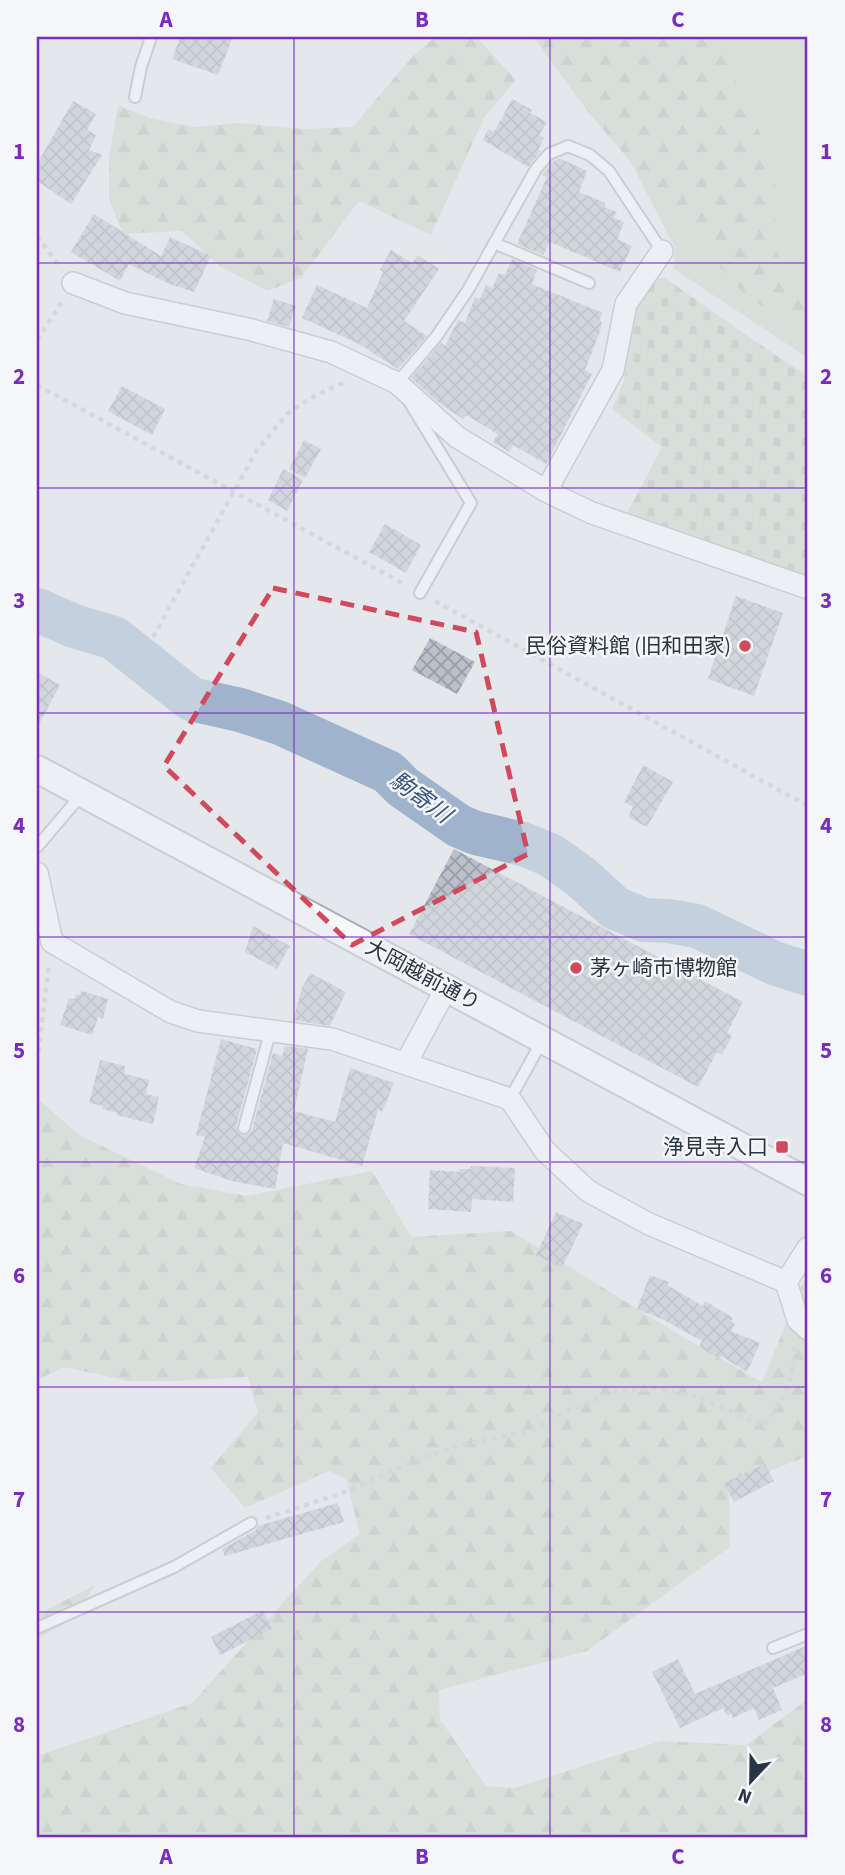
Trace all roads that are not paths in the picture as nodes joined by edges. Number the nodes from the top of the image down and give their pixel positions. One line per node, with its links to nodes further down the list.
1 (151, 37): 2 (lane)
2 (135, 97)
3 (494, 243): 4 (lane); 6 (lane); 7 (lane)
4 (662, 251): 8 (street)
5 (73, 283): 7 (street)
6 (589, 283)
7 (397, 383): 8 (street); 10 (lane)
8 (546, 491): 9 (street)
9 (808, 588)
10 (420, 593)
11 (37, 769): 12 (street, 大岡越前通り)
12 (82, 794): 13 (lane); 15 (street, 大岡越前通り)
13 (37, 847)
14 (37, 873): 16 (street)
15 (447, 987): 17 (street, 大岡越前通り); 18 (street)
16 (271, 1029): 18 (street); 20 (lane)
17 (543, 1039): 19 (lane); 21 (street, 大岡越前通り)
18 (406, 1063): 19 (street)
19 (510, 1099): 23 (street)
20 (244, 1128)
21 (808, 1182)
22 (808, 1248): 23 (street)
23 (786, 1282): 24 (street)
24 (803, 1324)
25 (251, 1523): 26 (lane)
26 (37, 1628)
27 (808, 1634): 28 (lane)
28 (773, 1648)

